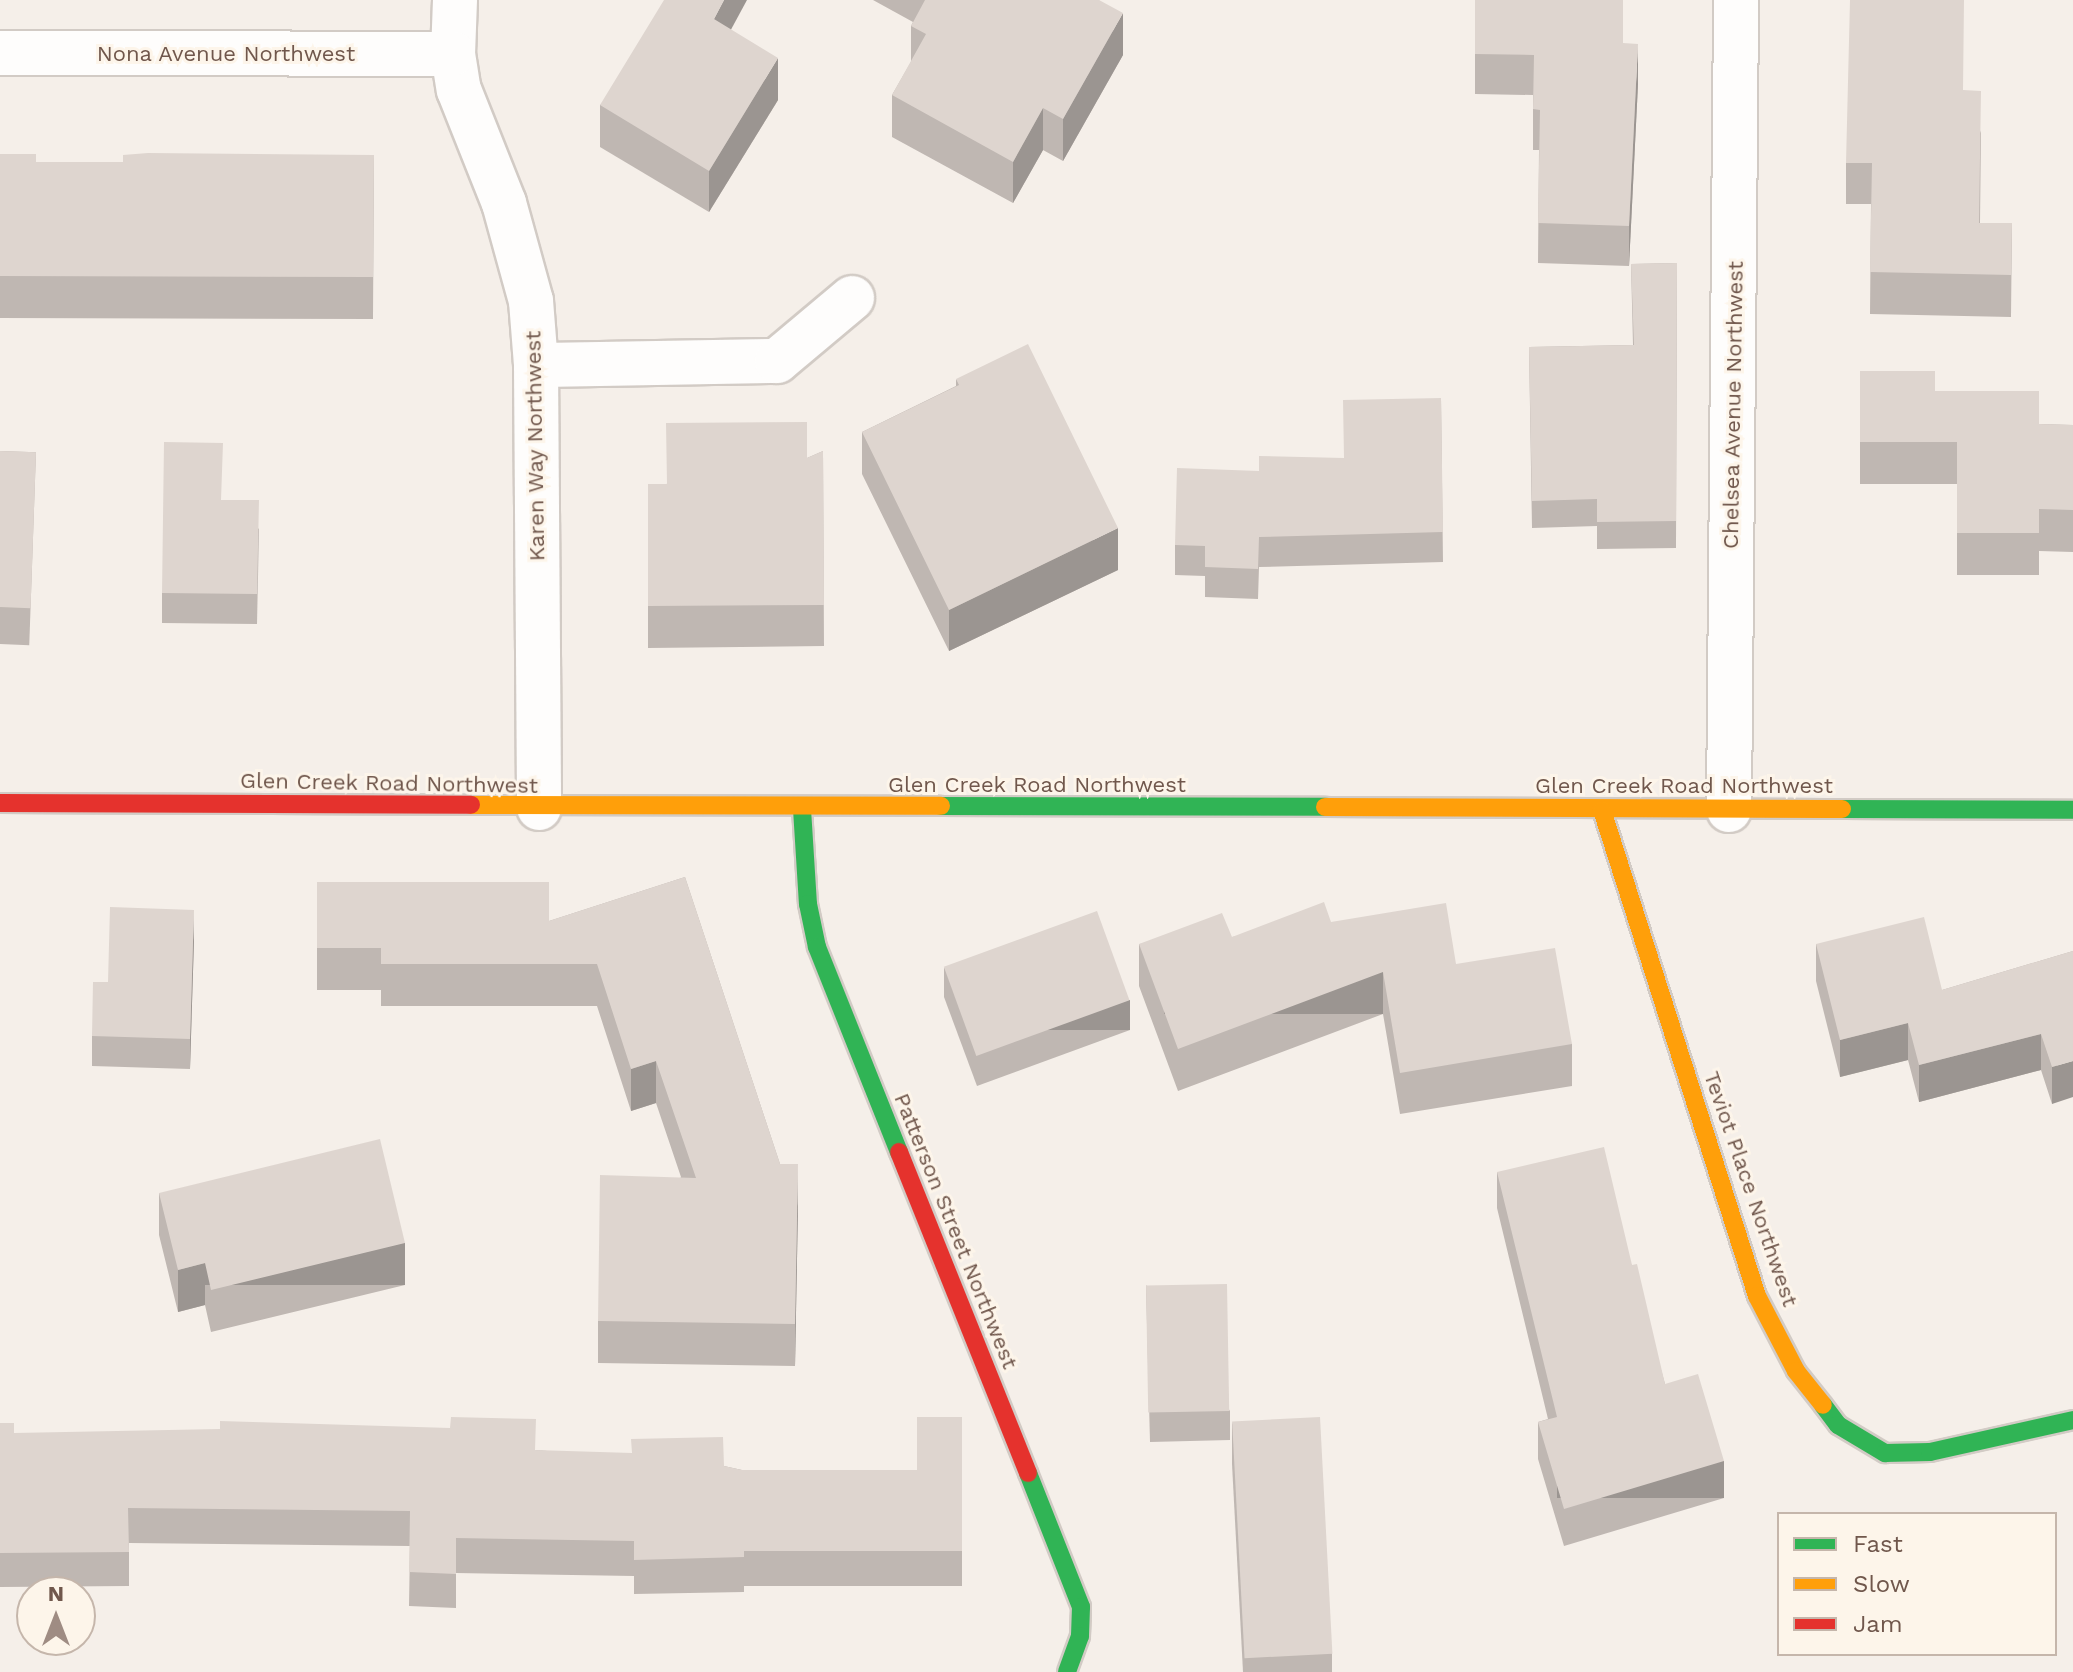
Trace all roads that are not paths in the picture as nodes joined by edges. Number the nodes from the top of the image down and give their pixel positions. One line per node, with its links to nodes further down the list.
1 (455, 0): 4 (street, Karen Way Northwest)
2 (1736, 0): 11 (street, Chelsea Avenue Northwest)
3 (0, 53): 4 (street, Nona Avenue Northwest)
4 (453, 54): 6 (street, Karen Way Northwest)
5 (852, 298): 6 (street)
6 (536, 365): 8 (street, Karen Way Northwest)
7 (0, 803): 8 (main road, Glen Creek Road Northwest)
8 (539, 808): 9 (main road, Glen Creek Road Northwest)
9 (802, 809): 10 (main road, Glen Creek Road Northwest); 14 (main road, Patterson Street Northwest)
10 (1602, 810): 11 (main road, Glen Creek Road Northwest); 13 (main road, Teviot Place Northwest)
11 (1729, 810): 12 (main road, Glen Creek Road Northwest)
12 (2073, 810)
13 (2073, 1420)
14 (1069, 1669)

